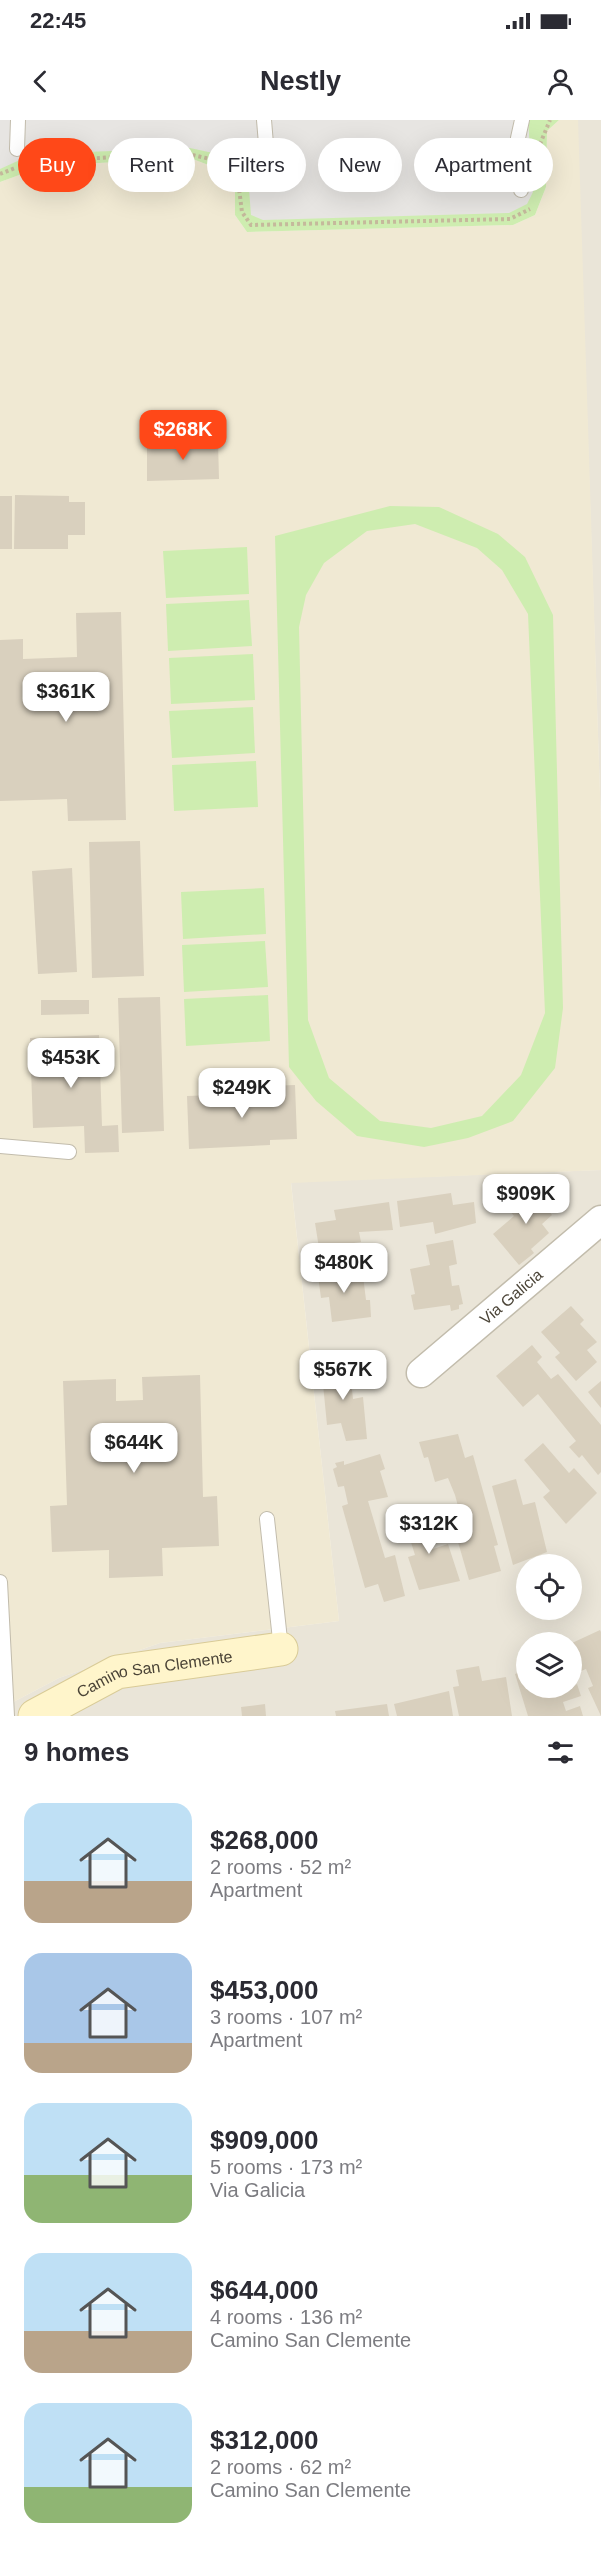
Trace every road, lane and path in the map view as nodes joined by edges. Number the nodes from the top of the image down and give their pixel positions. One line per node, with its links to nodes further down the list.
1 (18, 120): 8 (lane)
2 (264, 120): 5 (lane)
3 (522, 120): 6 (lane)
4 (550, 120): 7 (path)
5 (266, 138)
6 (519, 138)
7 (541, 138)
8 (17, 149)
9 (0, 174): 10 (path)
10 (534, 198)
11 (0, 1146): 12 (lane)
12 (69, 1152)
13 (601, 1220): 14 (street, Via Galicia)
14 (421, 1373)
15 (267, 1520): 17 (lane)
16 (0, 1582): 18 (lane)
17 (281, 1649): 19 (street, Camino San Clemente)
18 (7, 1716)
19 (35, 1716)

